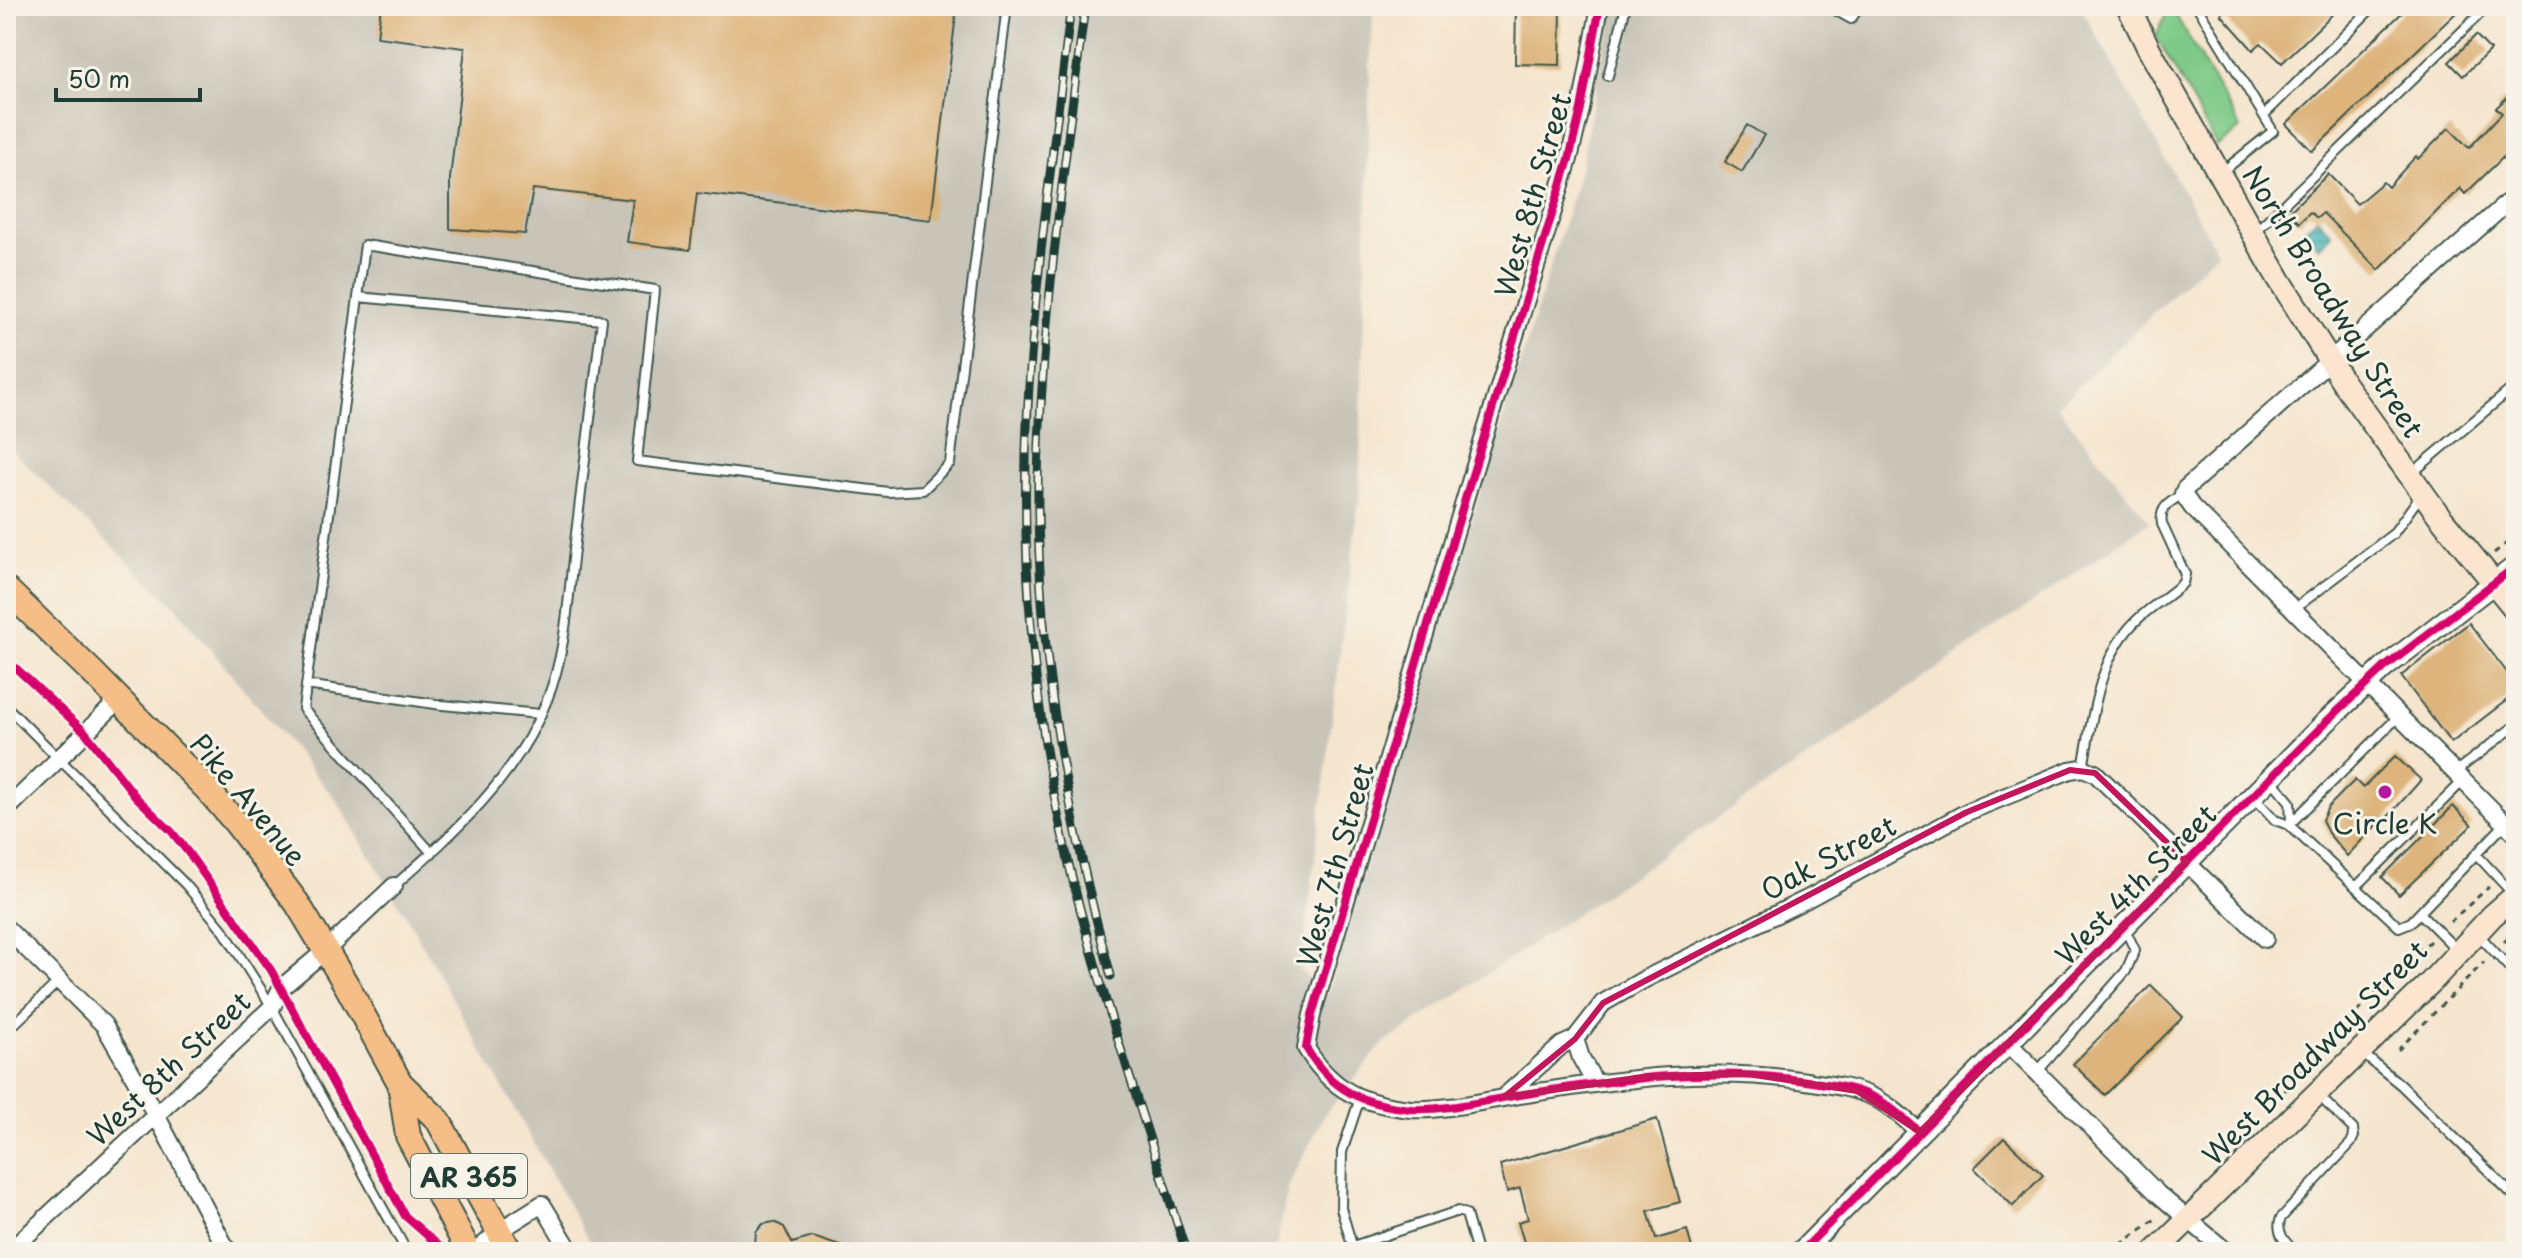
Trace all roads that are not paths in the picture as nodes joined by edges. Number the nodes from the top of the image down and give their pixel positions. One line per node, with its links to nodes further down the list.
1 (1007, 6): 15 (lane)
2 (1600, 6): 18 (street, West 8th Street)
3 (1626, 6): 10 (lane)
4 (1828, 6): 5 (lane)
5 (1860, 6)
6 (2197, 6): 11 (lane)
7 (2374, 6): 11 (lane)
8 (2488, 6): 14 (lane)
9 (2134, 8): 12 (main road, North Broadway Street)
10 (1608, 76)
11 (2264, 115): 12 (lane)
12 (2219, 173): 14 (main road, North Broadway Street)
13 (2516, 195): 16 (street)
14 (2254, 234): 16 (main road, North Broadway Street)
15 (358, 297): 27 (lane); 30 (lane)
16 (2330, 360): 19 (main road, North Broadway Street); 20 (street)
17 (2516, 385): 19 (lane)
18 (1497, 394): 65 (street, West 7th Street)
19 (2416, 484): 22 (main road, North Broadway Street); 24 (lane)
20 (2183, 494): 24 (street); 34 (lane)
21 (2516, 566): 22 (street, West 4th Street)
22 (2494, 583): 25 (main road, North Broadway Street); 26 (street, West 4th Street)
23 (6, 589): 28 (main road, Pike Avenue / AR 365)
24 (2294, 609): 26 (street)
25 (2516, 610)
26 (2367, 683): 31 (street); 36 (street, West 4th Street)
27 (306, 685): 30 (lane); 41 (lane)
28 (119, 700): 33 (street); 52 (main road, Pike Avenue / AR 365)
29 (6, 706): 33 (lane)
30 (540, 714): 41 (lane)
31 (2399, 716): 35 (street); 39 (lane)
32 (2516, 725): 35 (lane)
33 (61, 759): 38 (street); 56 (lane)
34 (2083, 768): 43 (street); 58 (street, Oak Street)
35 (2459, 777): 40 (street); 45 (lane)
36 (2270, 778): 37 (street, West 4th Street); 39 (lane)
37 (2253, 796): 39 (lane); 43 (street, West 4th Street)
38 (6, 810)
39 (2289, 825): 45 (lane)
40 (2511, 829): 42 (lane)
41 (432, 853): 44 (lane)
42 (2476, 854): 46 (lane); 47 (lane)
43 (2187, 862): 48 (street, West 4th Street); 51 (street)
44 (394, 886): 52 (street, West 8th Street)
45 (2356, 887): 47 (lane)
46 (2516, 896): 50 (main road, West Broadway Street)
47 (2420, 913): 53 (lane)
48 (2124, 926): 59 (street, West 4th Street); 61 (lane)
49 (6, 928): 55 (street)
50 (2476, 932): 53 (main road, West Broadway Street); 54 (lane)
51 (2265, 939)
52 (326, 950): 56 (street, West 8th Street); 62 (main road, Pike Avenue / AR 365)
53 (2458, 951): 60 (main road, West Broadway Street)
54 (2516, 975)
55 (59, 981): 57 (lane); 67 (street)
56 (272, 1007): 67 (street, West 8th Street); 75 (lane)
57 (6, 1032)
58 (1575, 1039): 63 (street); 66 (street, Oak Street)
59 (2008, 1043): 61 (street); 68 (street, West 4th Street)
60 (2359, 1050): 64 (main road, West Broadway Street); 69 (lane)
61 (2037, 1072): 70 (street)
62 (400, 1083): 71 (main road, Pike Avenue / AR 365); 76 (main road, Pike Avenue / AR 365)
63 (1595, 1083): 66 (street, West 7th Street); 68 (street)
64 (2316, 1092): 70 (main road, West Broadway Street); 83 (lane)
65 (1360, 1097): 66 (street, West 7th Street); 72 (lane)
66 (1504, 1097)
67 (156, 1115): 73 (street, West 8th Street); 74 (street)
68 (1920, 1132): 80 (street, West 4th Street)
69 (2516, 1198)
70 (2180, 1212): 81 (main road, West Broadway Street); 82 (street)
71 (504, 1242): 77 (street); 78 (street)
72 (1354, 1249): 79 (lane)
73 (9, 1252)
74 (228, 1252)
75 (407, 1252)
76 (469, 1252)
77 (476, 1252)
78 (571, 1252)
79 (1477, 1252)
80 (1801, 1252)
81 (2155, 1252)
82 (2227, 1252)
83 (2295, 1252)

